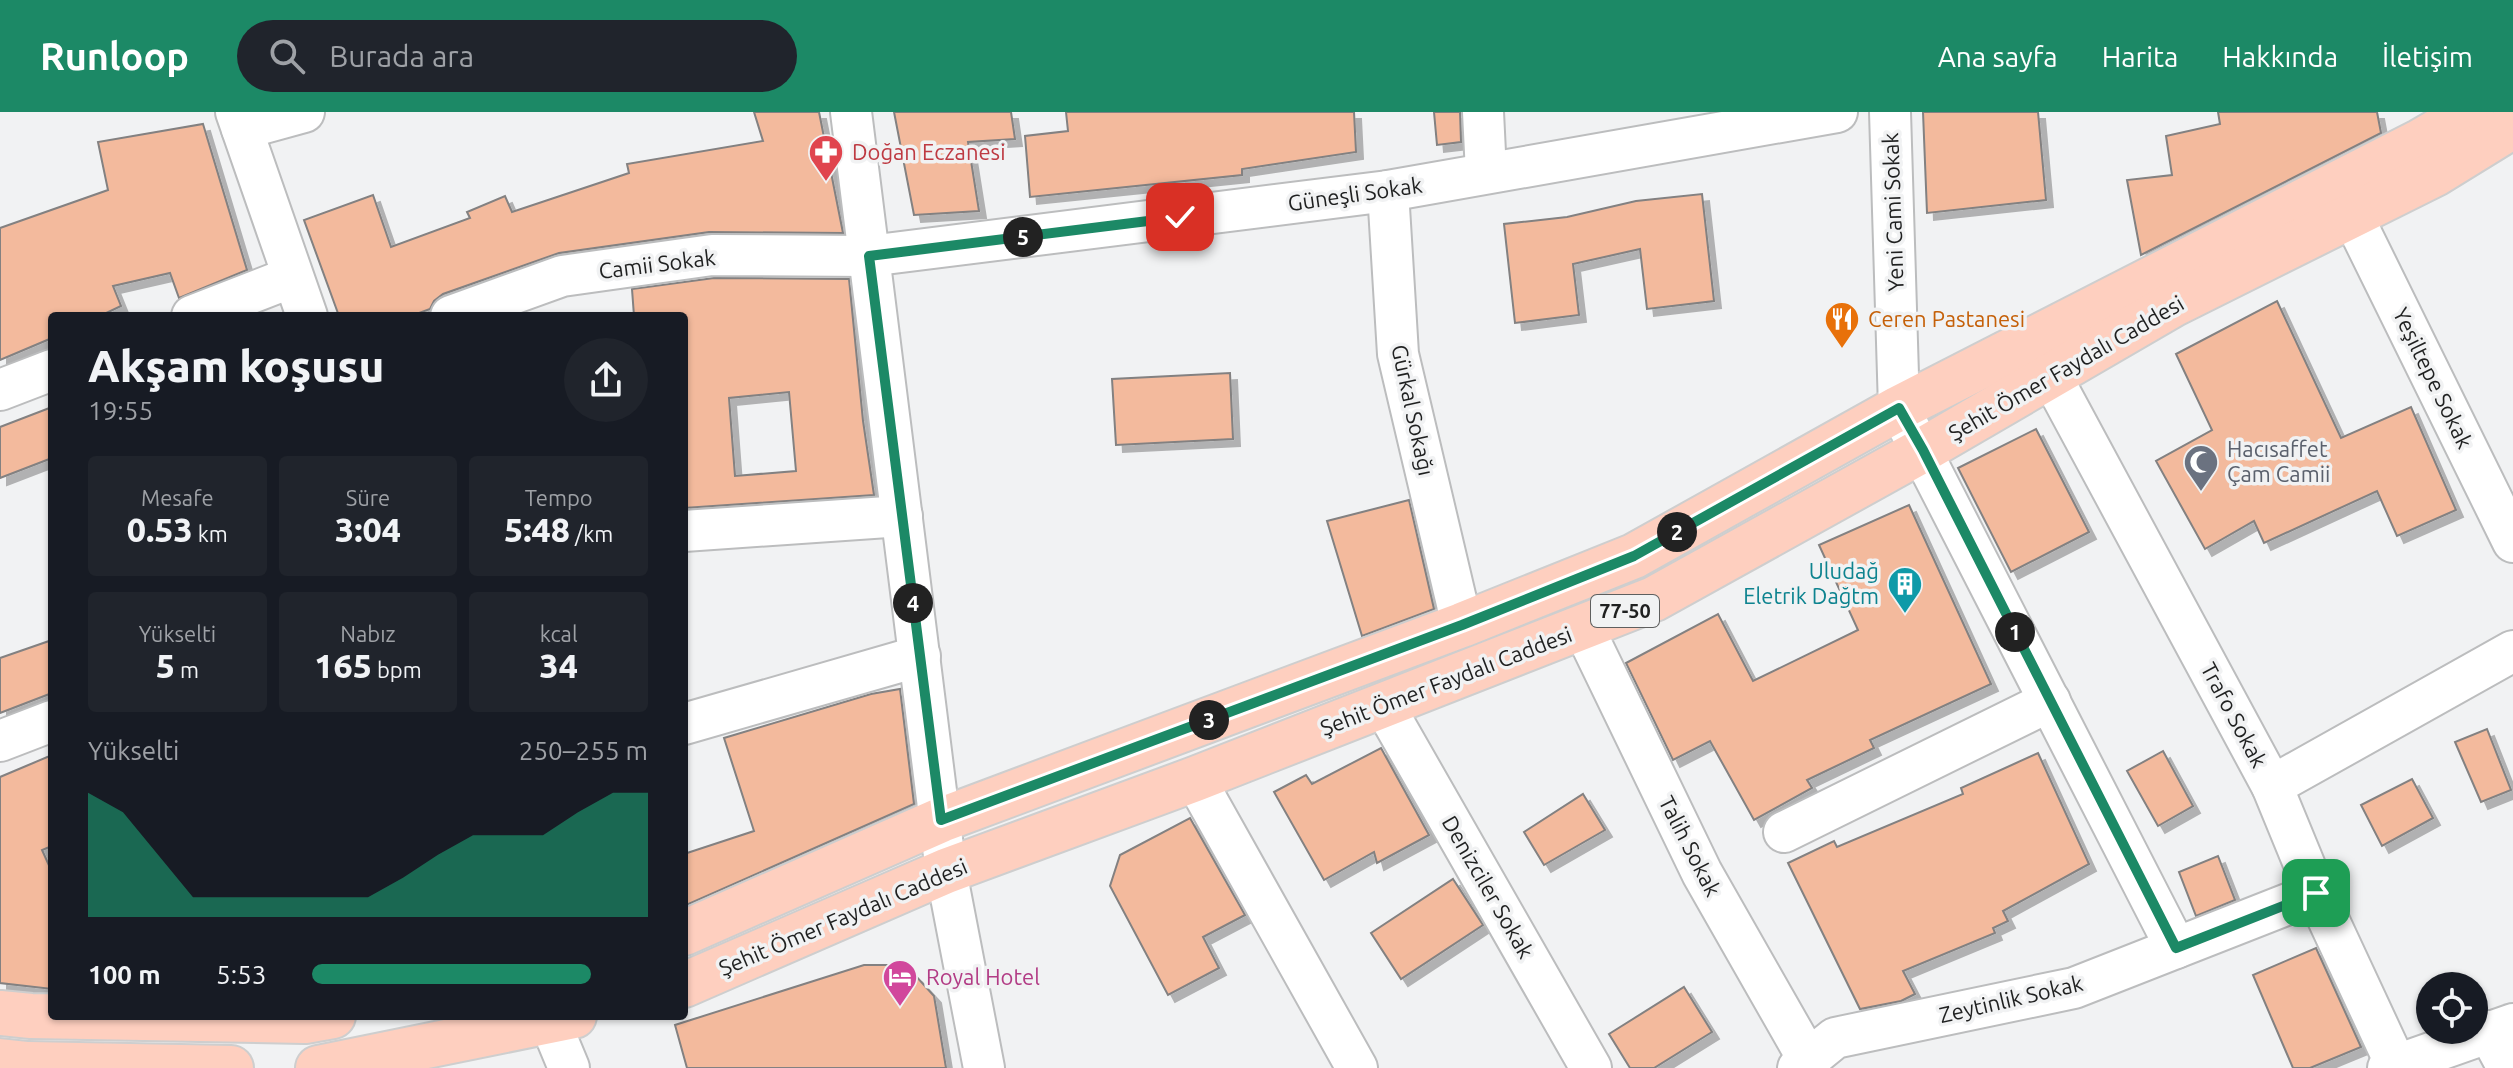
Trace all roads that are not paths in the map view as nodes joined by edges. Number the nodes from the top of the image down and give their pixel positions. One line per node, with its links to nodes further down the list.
1 (304, 112): 6 (street)
2 (851, 112): 12 (street)
3 (1483, 112): 9 (street)
4 (1837, 112): 9 (street, Güneşli Sokak)
5 (1890, 112): 20 (street, Yeni Cami Sokak)
6 (239, 121): 13 (street)
7 (2502, 125): 8 (main road, Şehit Ömer Faydalı Caddesi / 77-50); 11 (main road, Şehit Ömer Faydalı Caddesi / 77-50)
8 (2418, 126): 20 (main road, Şehit Ömer Faydalı Caddesi / 77-50)
9 (1486, 173): 10 (street, Güneşli Sokak)
10 (1388, 191): 12 (street, Güneşli Sokak); 25 (street, Gürkal Sokağı)
11 (2352, 215): 18 (main road, Şehit Ömer Faydalı Caddesi / 77-50); 24 (street, Yeşiltepe Sokak)
12 (869, 256): 16 (street, Camii Sokak); 22 (street)
13 (292, 277): 14 (street); 15 (street)
14 (202, 312)
15 (305, 312)
16 (462, 312)
17 (48, 372): 19 (street)
18 (2051, 376): 21 (main road, Şehit Ömer Faydalı Caddesi / 77-50); 35 (street, Trafo Sokak)
19 (0, 390)
20 (1899, 408): 21 (street, Yeni Cami Sokak); 25 (main road, Şehit Ömer Faydalı Caddesi / 77-50)
21 (1923, 450): 26 (main road, Şehit Ömer Faydalı Caddesi / 77-50); 29 (street, Yeni Cami Sokak)
22 (902, 516): 23 (street); 28 (street)
23 (688, 531)
24 (2513, 542)
25 (1462, 625): 36 (main road, Şehit Ömer Faydalı Caddesi / 77-50)
26 (1583, 627): 30 (main road, Şehit Ömer Faydalı Caddesi / 77-50); 50 (street, Talih Sokak)
27 (2513, 651): 35 (street)
28 (920, 656): 32 (street); 36 (street)
29 (2050, 701): 37 (street); 41 (street, Yeni Cami Sokak)
30 (1384, 706): 34 (main road, Şehit Ömer Faydalı Caddesi / 77-50); 58 (street, Denizciler Sokak)
31 (48, 723): 33 (street)
32 (688, 723)
33 (0, 741)
34 (1195, 779): 38 (main road, Şehit Ömer Faydalı Caddesi / 77-50); 57 (street)
35 (2272, 786): 39 (street, Trafo Sokak)
36 (941, 820): 38 (street); 40 (main road, Şehit Ömer Faydalı Caddesi / 77-50)
37 (1784, 832)
38 (946, 871): 42 (main road, Şehit Ömer Faydalı Caddesi / 77-50); 56 (street)
39 (2316, 893): 41 (street, Zeytinlik Sokak); 52 (street, Trafo Sokak)
40 (688, 931)
41 (2176, 948): 50 (street, Zeytinlik Sokak)
42 (688, 983)
43 (0, 1013): 44 (main road)
44 (48, 1016)
45 (250, 1020): 46 (main road)
46 (311, 1020)
47 (547, 1020): 54 (main road)
48 (557, 1020): 55 (street)
49 (2500, 1027): 52 (street); 59 (street)
50 (1823, 1058)
51 (0, 1061): 53 (main road)
52 (2392, 1066)
53 (231, 1068)
54 (318, 1068)
55 (569, 1068)
56 (984, 1068)
57 (1357, 1068)
58 (1591, 1068)
59 (2508, 1068)

